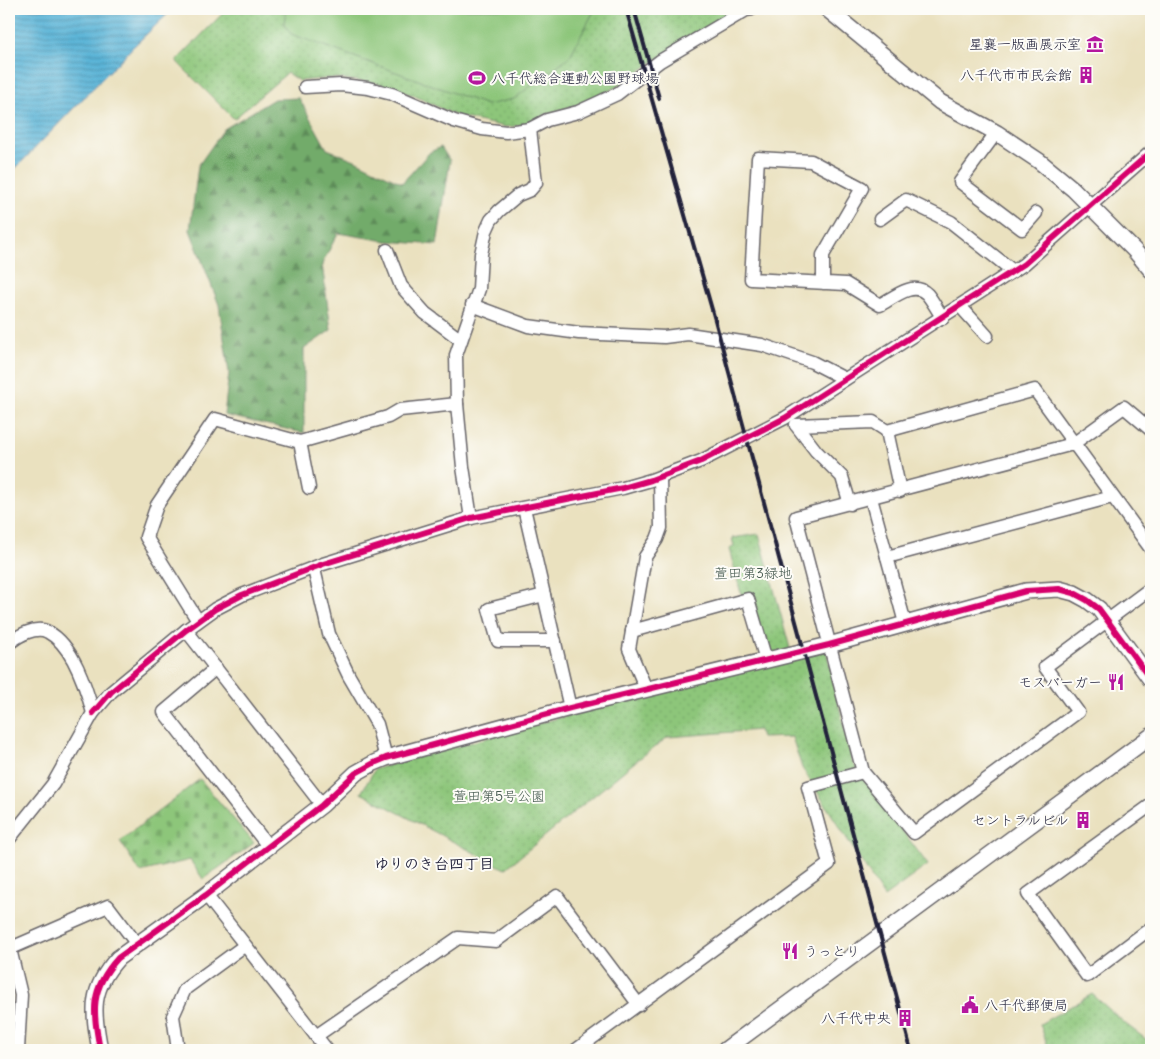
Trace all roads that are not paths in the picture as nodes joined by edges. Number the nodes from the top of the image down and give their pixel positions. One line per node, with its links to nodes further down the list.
1 (752, 9): 4 (street)
2 (837, 11): 5 (street)
3 (305, 87): 4 (street)
4 (530, 129): 14 (street)
5 (996, 133): 7 (street); 8 (street)
6 (1151, 152): 7 (street)
7 (1090, 207): 11 (street); 12 (street)
8 (1036, 213)
9 (880, 219): 12 (street)
10 (388, 250): 18 (street)
11 (1151, 270)
12 (1014, 271): 15 (street)
13 (823, 283): 13 (street); 16 (street)
14 (472, 305): 18 (street); 19 (street)
15 (960, 306): 16 (street); 17 (street)
16 (943, 318): 19 (street)
17 (987, 336)
18 (461, 340): 20 (street)
19 (845, 379): 25 (street)
20 (457, 404): 23 (street); 32 (street)
21 (1151, 430): 24 (street)
22 (887, 431): 24 (street); 27 (street); 30 (street)
23 (300, 442): 26 (street); 38 (street)
24 (1073, 444): 27 (street); 28 (street)
25 (660, 477): 31 (street); 42 (street)
26 (310, 488)
27 (900, 490): 29 (street)
28 (1112, 497): 33 (street); 34 (street)
29 (871, 498): 30 (street); 34 (street)
30 (850, 504): 45 (street)
31 (524, 508): 32 (street); 37 (street)
32 (471, 518): 35 (street)
33 (1151, 549)
34 (887, 557): 40 (street)
35 (314, 569): 38 (street); 53 (street)
36 (1151, 588): 39 (street)
37 (544, 595): 43 (street); 43 (street)
38 (198, 621): 41 (street)
39 (1107, 621): 40 (street); 48 (street); 54 (street)
40 (905, 623): 45 (street)
41 (186, 630): 47 (street); 51 (street)
42 (632, 631): 46 (street); 49 (street)
43 (555, 641): 50 (street)
44 (9, 643): 51 (street)
45 (829, 645): 46 (street); 54 (street)
46 (766, 660): 49 (street)
47 (216, 668): 55 (street); 58 (street)
48 (1151, 680)
49 (646, 689): 50 (street)
50 (570, 708): 53 (street)
51 (93, 712): 57 (street)
52 (1151, 736): 71 (street)
53 (386, 758): 55 (street)
54 (863, 772): 64 (street)
55 (322, 805): 58 (street)
56 (1151, 805): 60 (street)
57 (9, 839)
58 (268, 846): 59 (street)
59 (206, 895): 61 (street); 62 (street)
60 (1151, 928)
61 (136, 943): 63 (street); 67 (street)
62 (244, 946): 65 (street); 68 (street)
63 (10, 949): 66 (street)
64 (638, 1005): 65 (street); 70 (street)
65 (316, 1036): 69 (street)
66 (18, 1050)
67 (100, 1050)
68 (178, 1050)
69 (327, 1050)
70 (576, 1050)
71 (725, 1050)

